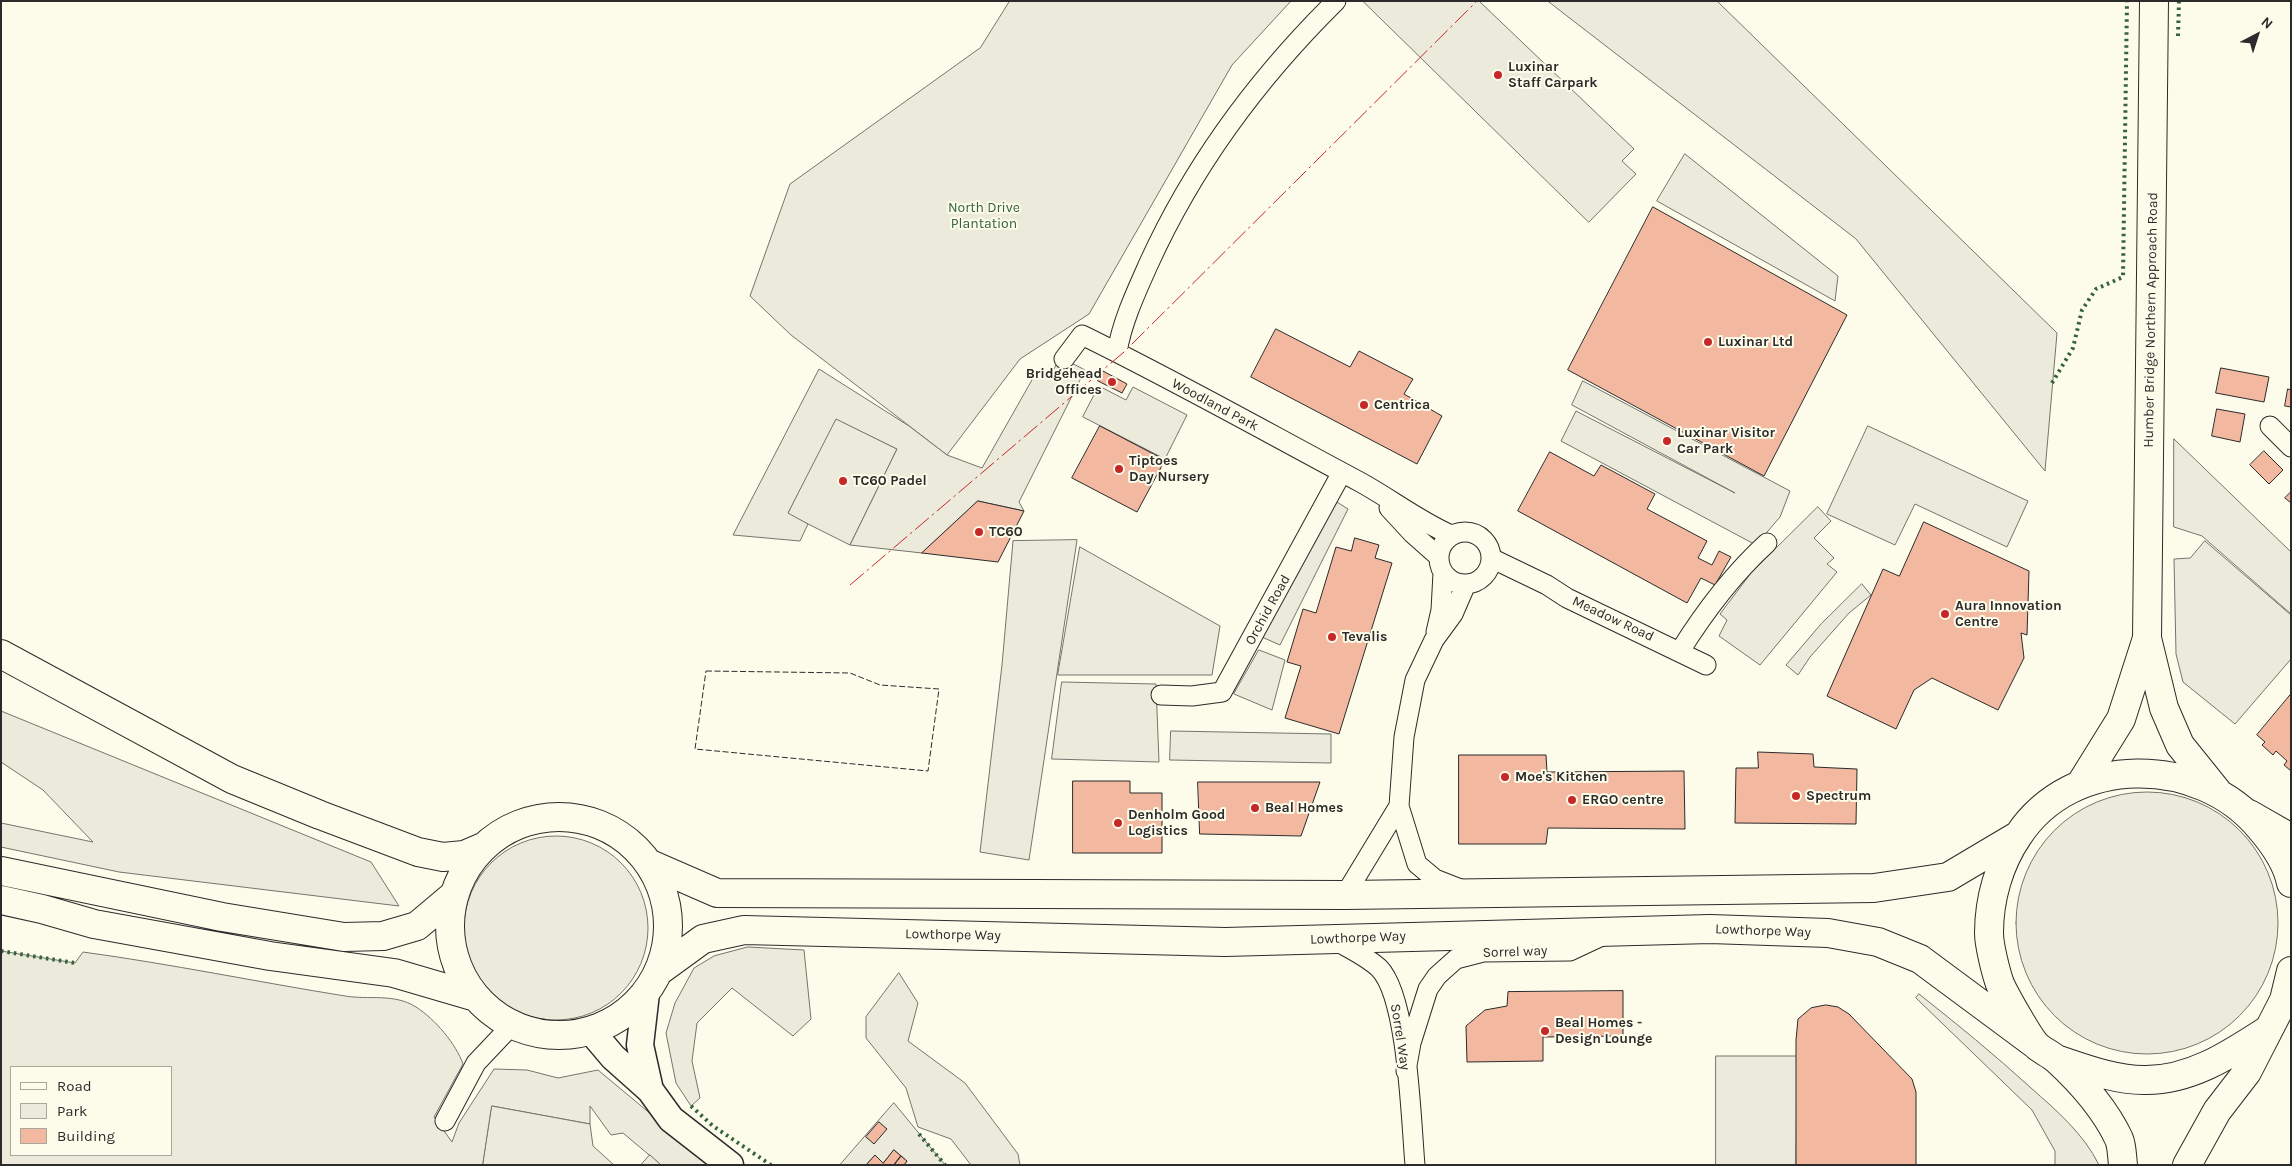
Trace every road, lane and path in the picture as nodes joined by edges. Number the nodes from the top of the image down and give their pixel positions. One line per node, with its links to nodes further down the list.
1 (1336, 1): 3 (street)
2 (2154, 1): 14 (main road, Humber Bridge Northern Approach Road)
3 (1117, 352): 4 (street, Woodland Park); 7 (street, Woodland Park)
4 (1064, 359)
5 (2270, 426): 6 (street)
6 (2291, 447)
7 (1341, 474): 8 (street, Woodland Park); 19 (street, Orchid Road)
8 (1373, 491): 9 (street, Woodland Park); 11 (street, Woodland Park)
9 (1452, 536): 11 (street); 12 (street)
10 (1767, 543): 16 (street)
11 (1441, 565): 13 (street); 15 (street)
12 (1489, 565): 13 (street); 16 (street, Meadow Road)
13 (1466, 584): 15 (street)
14 (2147, 638): 20 (main road); 21 (main road)
15 (1434, 640): 22 (street)
16 (1680, 651): 18 (street, Meadow Road)
17 (1, 654): 26 (main road)
18 (1706, 665)
19 (1161, 695)
20 (2080, 785): 21 (main road); 24 (main road)
21 (2217, 791): 23 (main road)
22 (1399, 806): 30 (street); 32 (street)
23 (2248, 813): 25 (main road); 29 (main road)
24 (2018, 836): 30 (main road); 45 (main road)
25 (2291, 838)
26 (485, 846): 27 (main road); 31 (main road)
27 (648, 863): 32 (main road); 39 (main road)
28 (1, 870): 31 (main road)
29 (2291, 883)
30 (1471, 893): 32 (main road)
31 (455, 894): 40 (main road)
32 (1345, 894)
33 (1, 900): 35 (main road)
34 (1, 920): 35 (main road)
35 (94, 924): 40 (main road)
36 (1608, 933): 37 (main road, Lowthorpe Way); 45 (main road, Lowthorpe Way); 46 (street, Sorrel way)
37 (1333, 939): 39 (main road, Lowthorpe Way); 46 (street, Sorrel Way)
38 (2291, 971): 41 (main road)
39 (653, 982): 44 (main road, Lowthorpe Way); 47 (street)
40 (476, 997): 42 (main road)
41 (2287, 997): 43 (main road)
42 (512, 1025): 44 (main road, Lowthorpe Way); 48 (street)
43 (2270, 1029): 45 (main road); 52 (main road)
44 (591, 1031): 47 (street)
45 (2046, 1052): 51 (main road)
46 (1406, 1071): 50 (street, Sorrel Way)
47 (650, 1090): 49 (street)
48 (445, 1122)
49 (730, 1165)
50 (1415, 1165)
51 (2123, 1165)
52 (2187, 1165)

